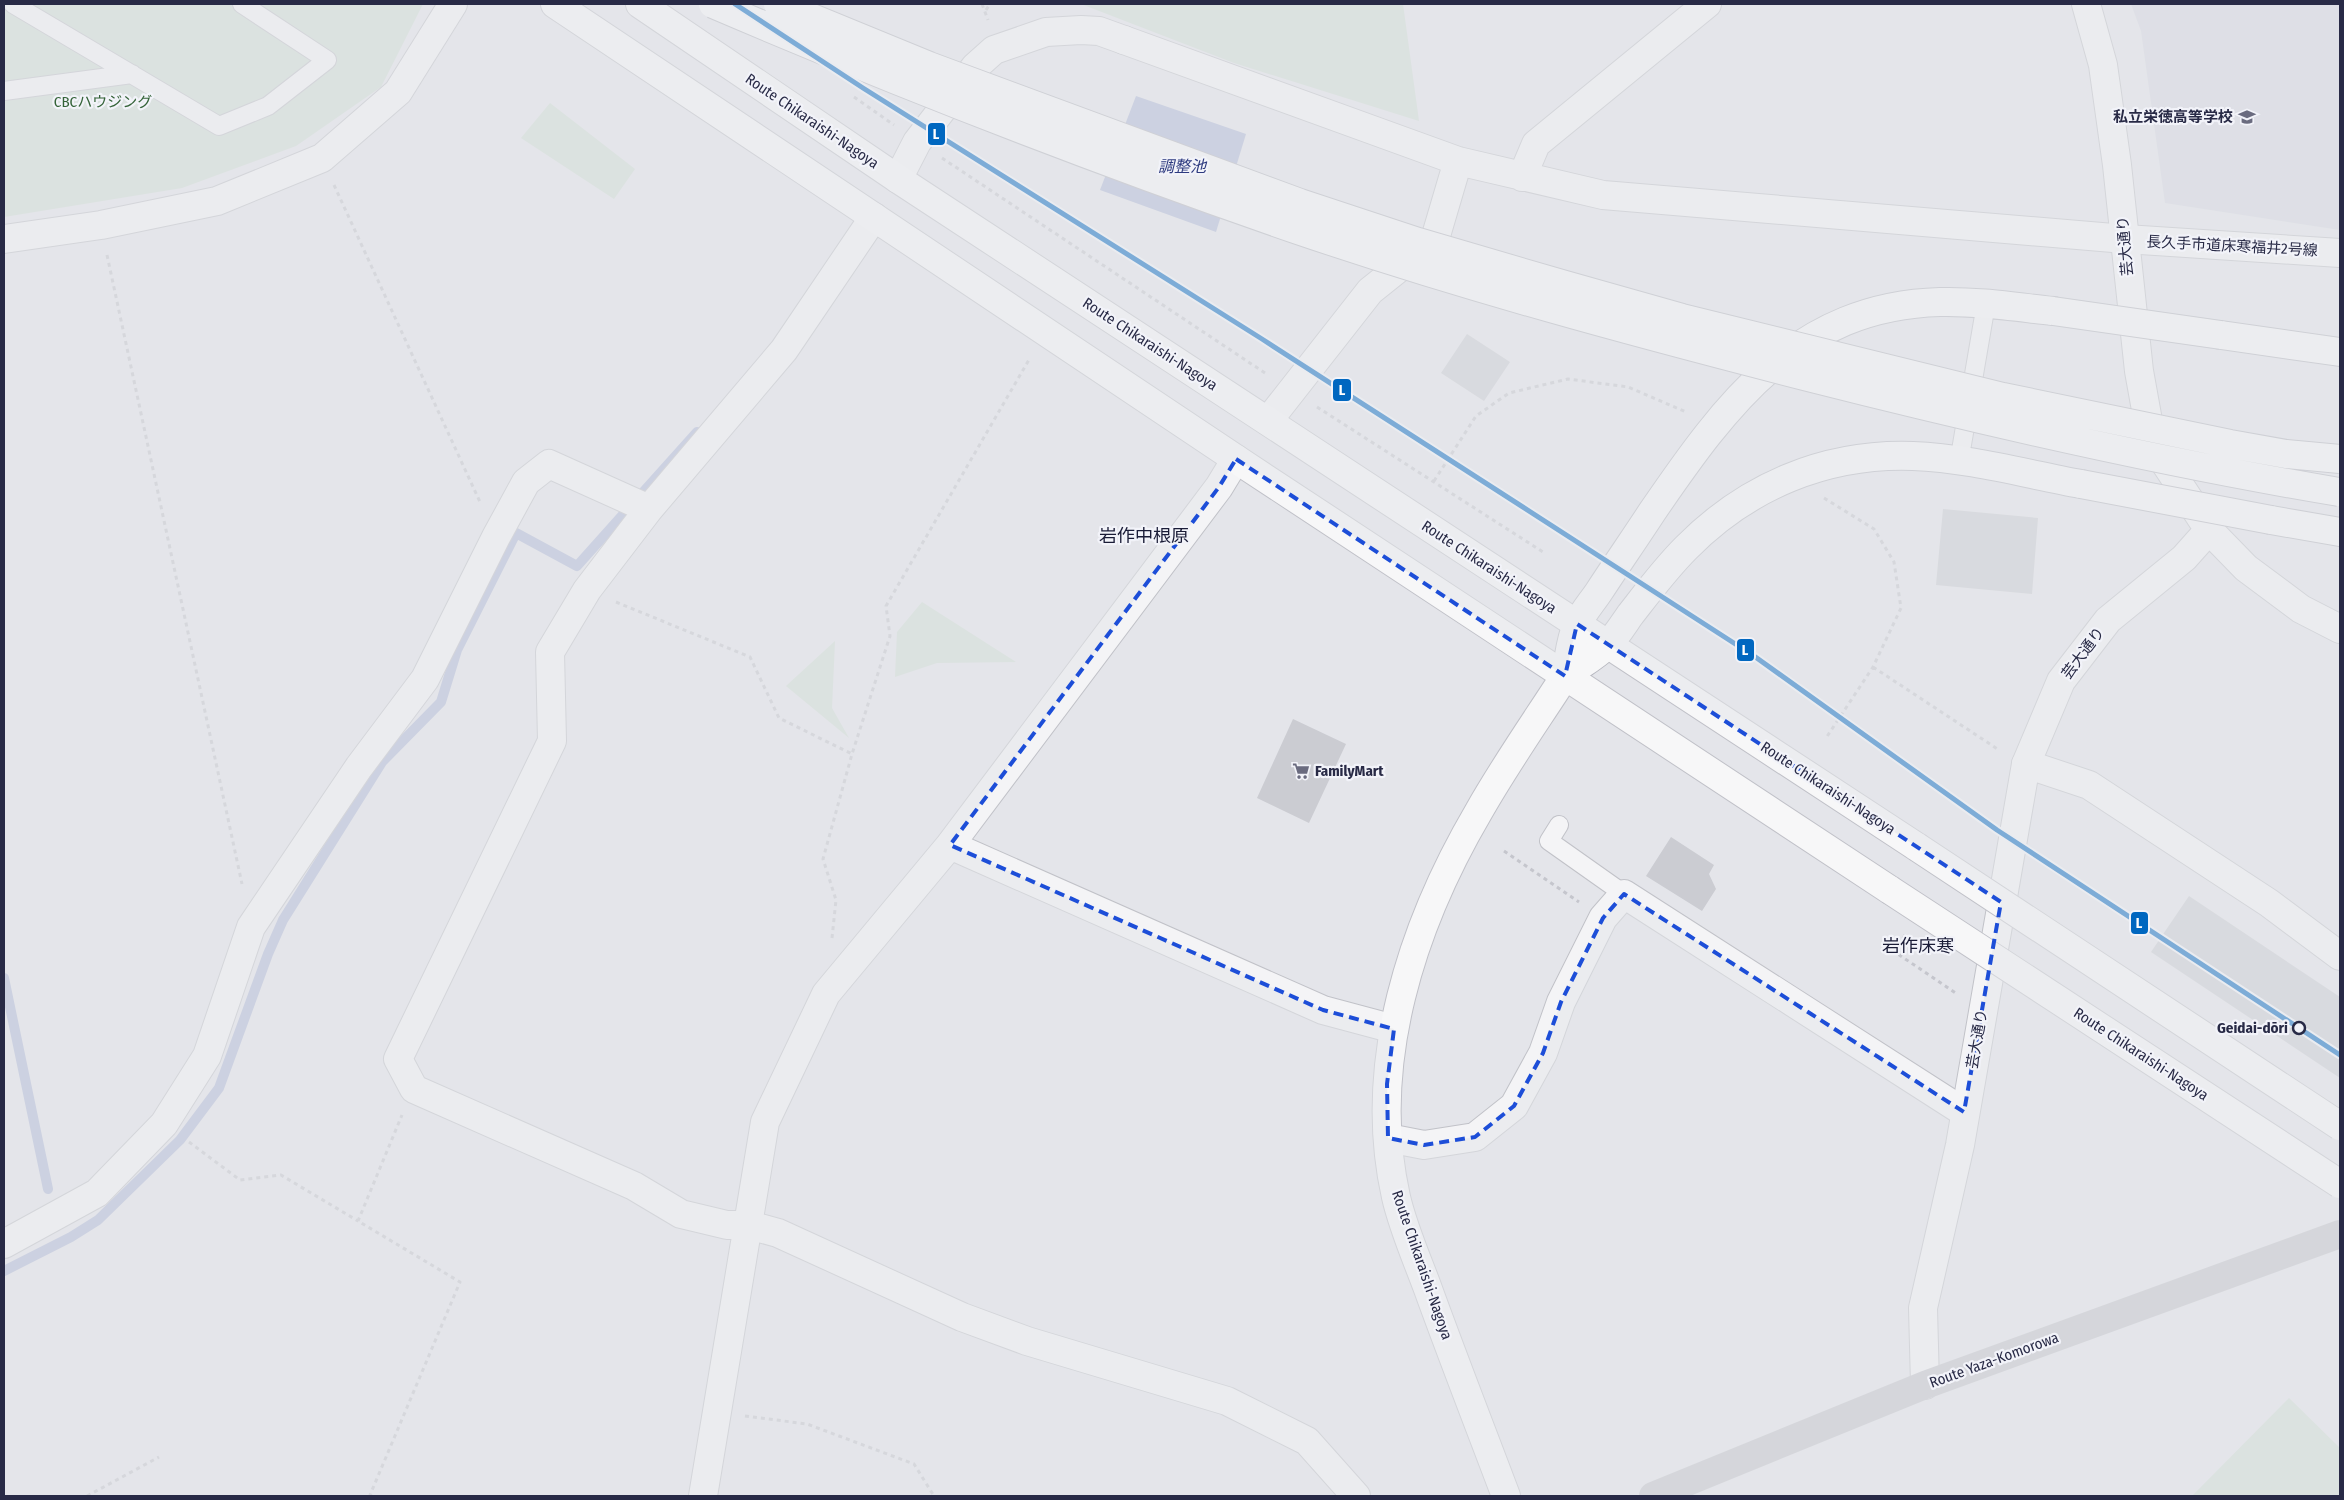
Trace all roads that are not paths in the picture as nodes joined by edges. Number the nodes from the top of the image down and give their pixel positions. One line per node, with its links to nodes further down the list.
1 (13, 4): 10 (lane)
2 (242, 4): 10 (lane)
3 (453, 4): 16 (street)
4 (555, 4): 15 (main road, Route Chikaraishi-Nagoya)
5 (640, 4): 14 (main road, Route Chikaraishi-Nagoya)
6 (714, 4): 25 (main road, bridge)
7 (778, 4): 23 (main road, bridge)
8 (1707, 4): 13 (street)
9 (2086, 4): 17 (street, 芸大通り)
10 (132, 74): 11 (lane)
11 (4, 92)
12 (1458, 161): 13 (street, 長久手市道床寒福井2号線); 14 (street, 長久手市道床寒福井2号線); 21 (street)
13 (1522, 177): 17 (street, 長久手市道床寒福井2号線)
14 (898, 179): 21 (main road, Route Chikaraishi-Nagoya)
15 (874, 218): 22 (main road, Route Chikaraishi-Nagoya); 26 (street)
16 (4, 239)
17 (2125, 239): 18 (street, 長久手市道床寒福井2号線); 27 (street, 芸大通り)
18 (2340, 252)
19 (1986, 304): 20 (main road, bridge); 24 (lane); 29 (main road)
20 (2340, 352)
21 (1268, 421): 29 (main road, Route Chikaraishi-Nagoya)
22 (1236, 459): 32 (main road, Route Chikaraishi-Nagoya); 35 (street)
23 (2340, 459)
24 (1959, 462): 28 (main road, bridge); 31 (main road)
25 (2339, 492)
26 (649, 509): 43 (street); 45 (street)
27 (2209, 530): 30 (street); 33 (street, 芸大通り)
28 (2340, 532)
29 (1577, 624): 31 (main road, Route Chikaraishi-Nagoya); 32 (main road)
30 (2340, 629)
31 (1608, 645): 32 (main road); 40 (main road, Route Chikaraishi-Nagoya, bridge)
32 (1565, 676): 38 (main road, Route Chikaraishi-Nagoya); 42 (main road, Route Chikaraishi-Nagoya, bridge)
33 (2026, 764): 37 (street); 39 (street, 芸大通り)
34 (1559, 825): 36 (lane)
35 (950, 845): 38 (street); 43 (street)
36 (1624, 894): 39 (street); 41 (street)
37 (2340, 956)
38 (1394, 1029): 41 (main road, Route Chikaraishi-Nagoya)
39 (1964, 1112): 46 (street, 芸大通り)
40 (2340, 1126)
41 (1388, 1138): 49 (main road, Route Chikaraishi-Nagoya)
42 (2340, 1184)
43 (749, 1225): 47 (street); 48 (street)
44 (2340, 1234): 46 (main road, Route Yaza-Komorowa)
45 (4, 1244)
46 (1925, 1385): 50 (main road, Route Yaza-Komorowa)
47 (703, 1496)
48 (1356, 1496)
49 (1506, 1496)
50 (1653, 1496)

